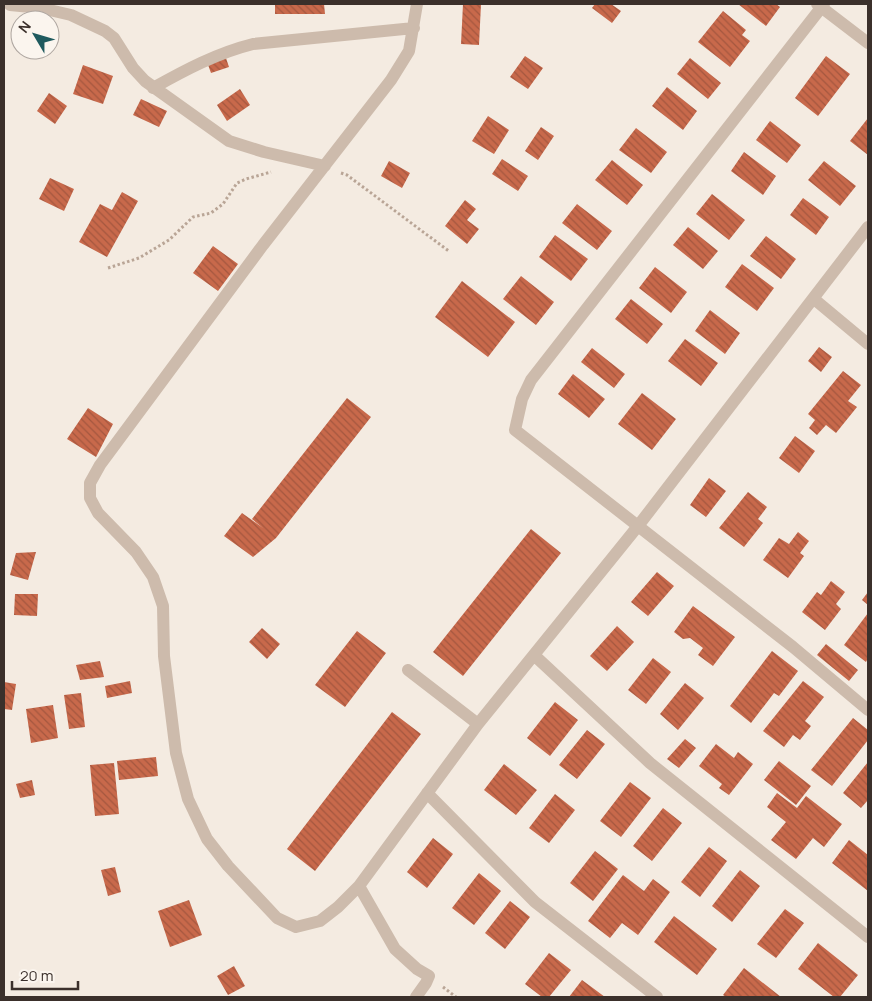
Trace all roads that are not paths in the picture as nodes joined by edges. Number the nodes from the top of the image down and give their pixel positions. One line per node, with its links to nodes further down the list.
1 (417, 4): 5 (street)
2 (821, 5): 6 (street); 12 (street)
3 (8, 6): 4 (street)
4 (41, 6): 7 (street)
5 (414, 28): 7 (street); 8 (street)
6 (868, 43)
7 (153, 88): 8 (street)
8 (324, 166): 18 (street)
9 (868, 227): 10 (street)
10 (814, 299): 11 (street); 12 (street)
11 (868, 344)
12 (638, 526): 13 (street); 15 (street)
13 (535, 656): 16 (street); 19 (street)
14 (408, 670): 16 (street)
15 (868, 710)
16 (478, 724): 17 (street)
17 (427, 793): 18 (street); 21 (street)
18 (359, 886): 20 (street)
19 (868, 937)
20 (416, 997)
21 (656, 997)

